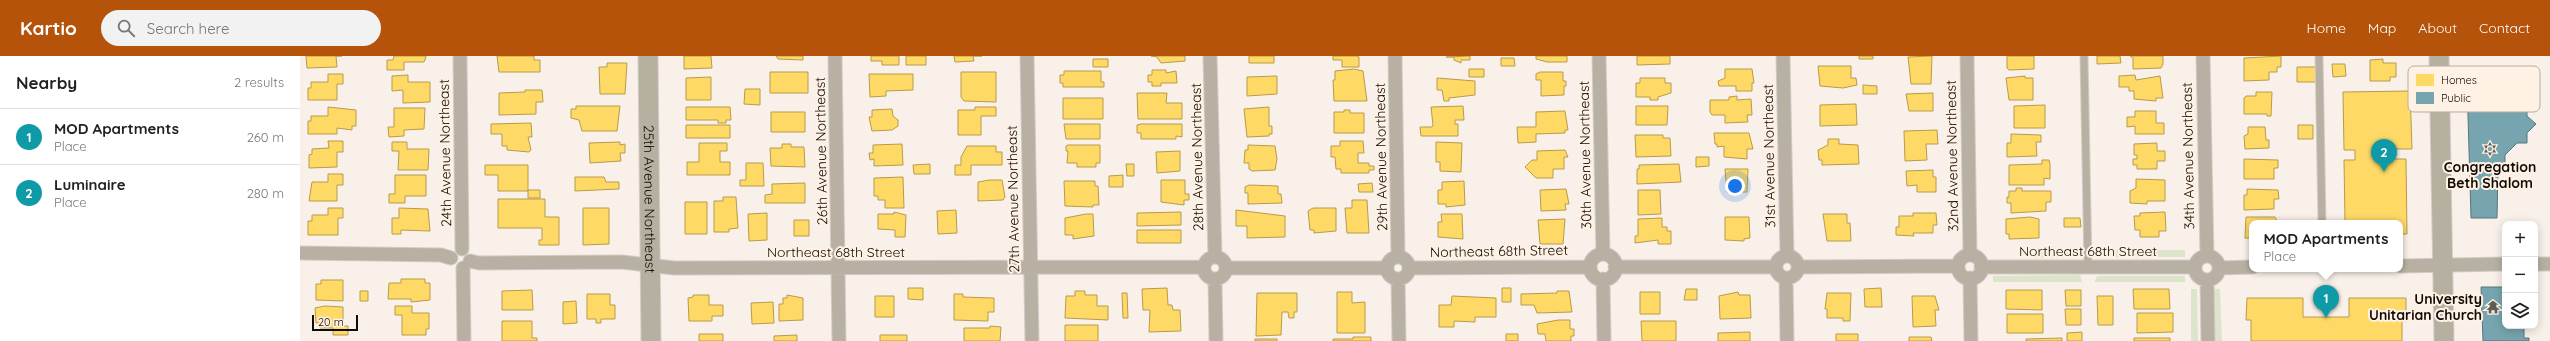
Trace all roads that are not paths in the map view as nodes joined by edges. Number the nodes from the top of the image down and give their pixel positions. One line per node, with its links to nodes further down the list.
1 (460, 56): 17 (street, 24th Avenue Northeast)
2 (648, 56): 31 (main road, 25th Avenue Northeast)
3 (835, 56): 44 (street, 26th Avenue Northeast)
4 (1027, 56): 34 (street, 27th Avenue Northeast)
5 (1210, 56): 23 (street, 28th Avenue Northeast)
6 (1395, 56): 24 (street, 29th Avenue Northeast)
7 (1599, 56): 19 (street, 30th Avenue Northeast)
8 (1783, 56): 21 (street, 31st Avenue Northeast)
9 (1967, 56): 20 (street, 32nd Avenue Northeast)
10 (2084, 56): 41 (lane)
11 (2202, 56): 22 (street, 34th Avenue Northeast)
12 (2319, 56): 16 (lane)
13 (2439, 56): 14 (main road)
14 (2439, 66)
15 (2440, 112): 30 (main road)
16 (2322, 220)
17 (462, 249): 25 (street); 26 (street)
18 (300, 253): 25 (street)
19 (1603, 254): 36 (street); 37 (street)
20 (1970, 255): 32 (street); 40 (street)
21 (1787, 256): 38 (street); 39 (street)
22 (2207, 256): 42 (street); 48 (street)
23 (1215, 257): 35 (street); 45 (street)
24 (1398, 257): 46 (street); 47 (street)
25 (451, 258): 26 (street)
26 (467, 264): 31 (street, Northeast 68th Street); 55 (street)
27 (2502, 264): 30 (street)
28 (2538, 264): 29 (street)
29 (2550, 264)
30 (2443, 265): 33 (street); 65 (main road)
31 (651, 266): 44 (street, Northeast 68th Street); 56 (main road, 25th Avenue Northeast)
32 (1958, 266): 39 (street); 50 (street)
33 (2403, 266)
34 (1030, 267): 35 (street, Northeast 68th Street); 44 (street, Northeast 68th Street); 58 (street, 27th Avenue Northeast)
35 (1204, 267): 53 (street)
36 (1590, 267): 47 (street, Northeast 68th Street); 52 (street)
37 (1615, 267): 38 (street); 52 (street)
38 (1776, 267): 49 (street)
39 (1798, 267): 49 (street)
40 (1981, 267): 41 (street, Northeast 68th Street); 50 (street)
41 (2088, 267): 42 (street, Northeast 68th Street)
42 (2195, 267): 54 (street)
43 (2249, 267): 48 (street)
44 (838, 268): 57 (street, 26th Avenue Northeast)
45 (1227, 268): 46 (street); 53 (street)
46 (1387, 268): 51 (street)
47 (1409, 268): 51 (street)
48 (2219, 268): 54 (street)
49 (1786, 278): 62 (street)
50 (1970, 278): 63 (street)
51 (1398, 279): 60 (street)
52 (1603, 279): 61 (street)
53 (1215, 280): 59 (street)
54 (2207, 280): 64 (street)
55 (464, 341)
56 (651, 341)
57 (839, 341)
58 (1032, 341)
59 (1216, 341)
60 (1399, 341)
61 (1604, 341)
62 (1787, 341)
63 (1971, 341)
64 (2208, 341)
65 (2444, 341)

